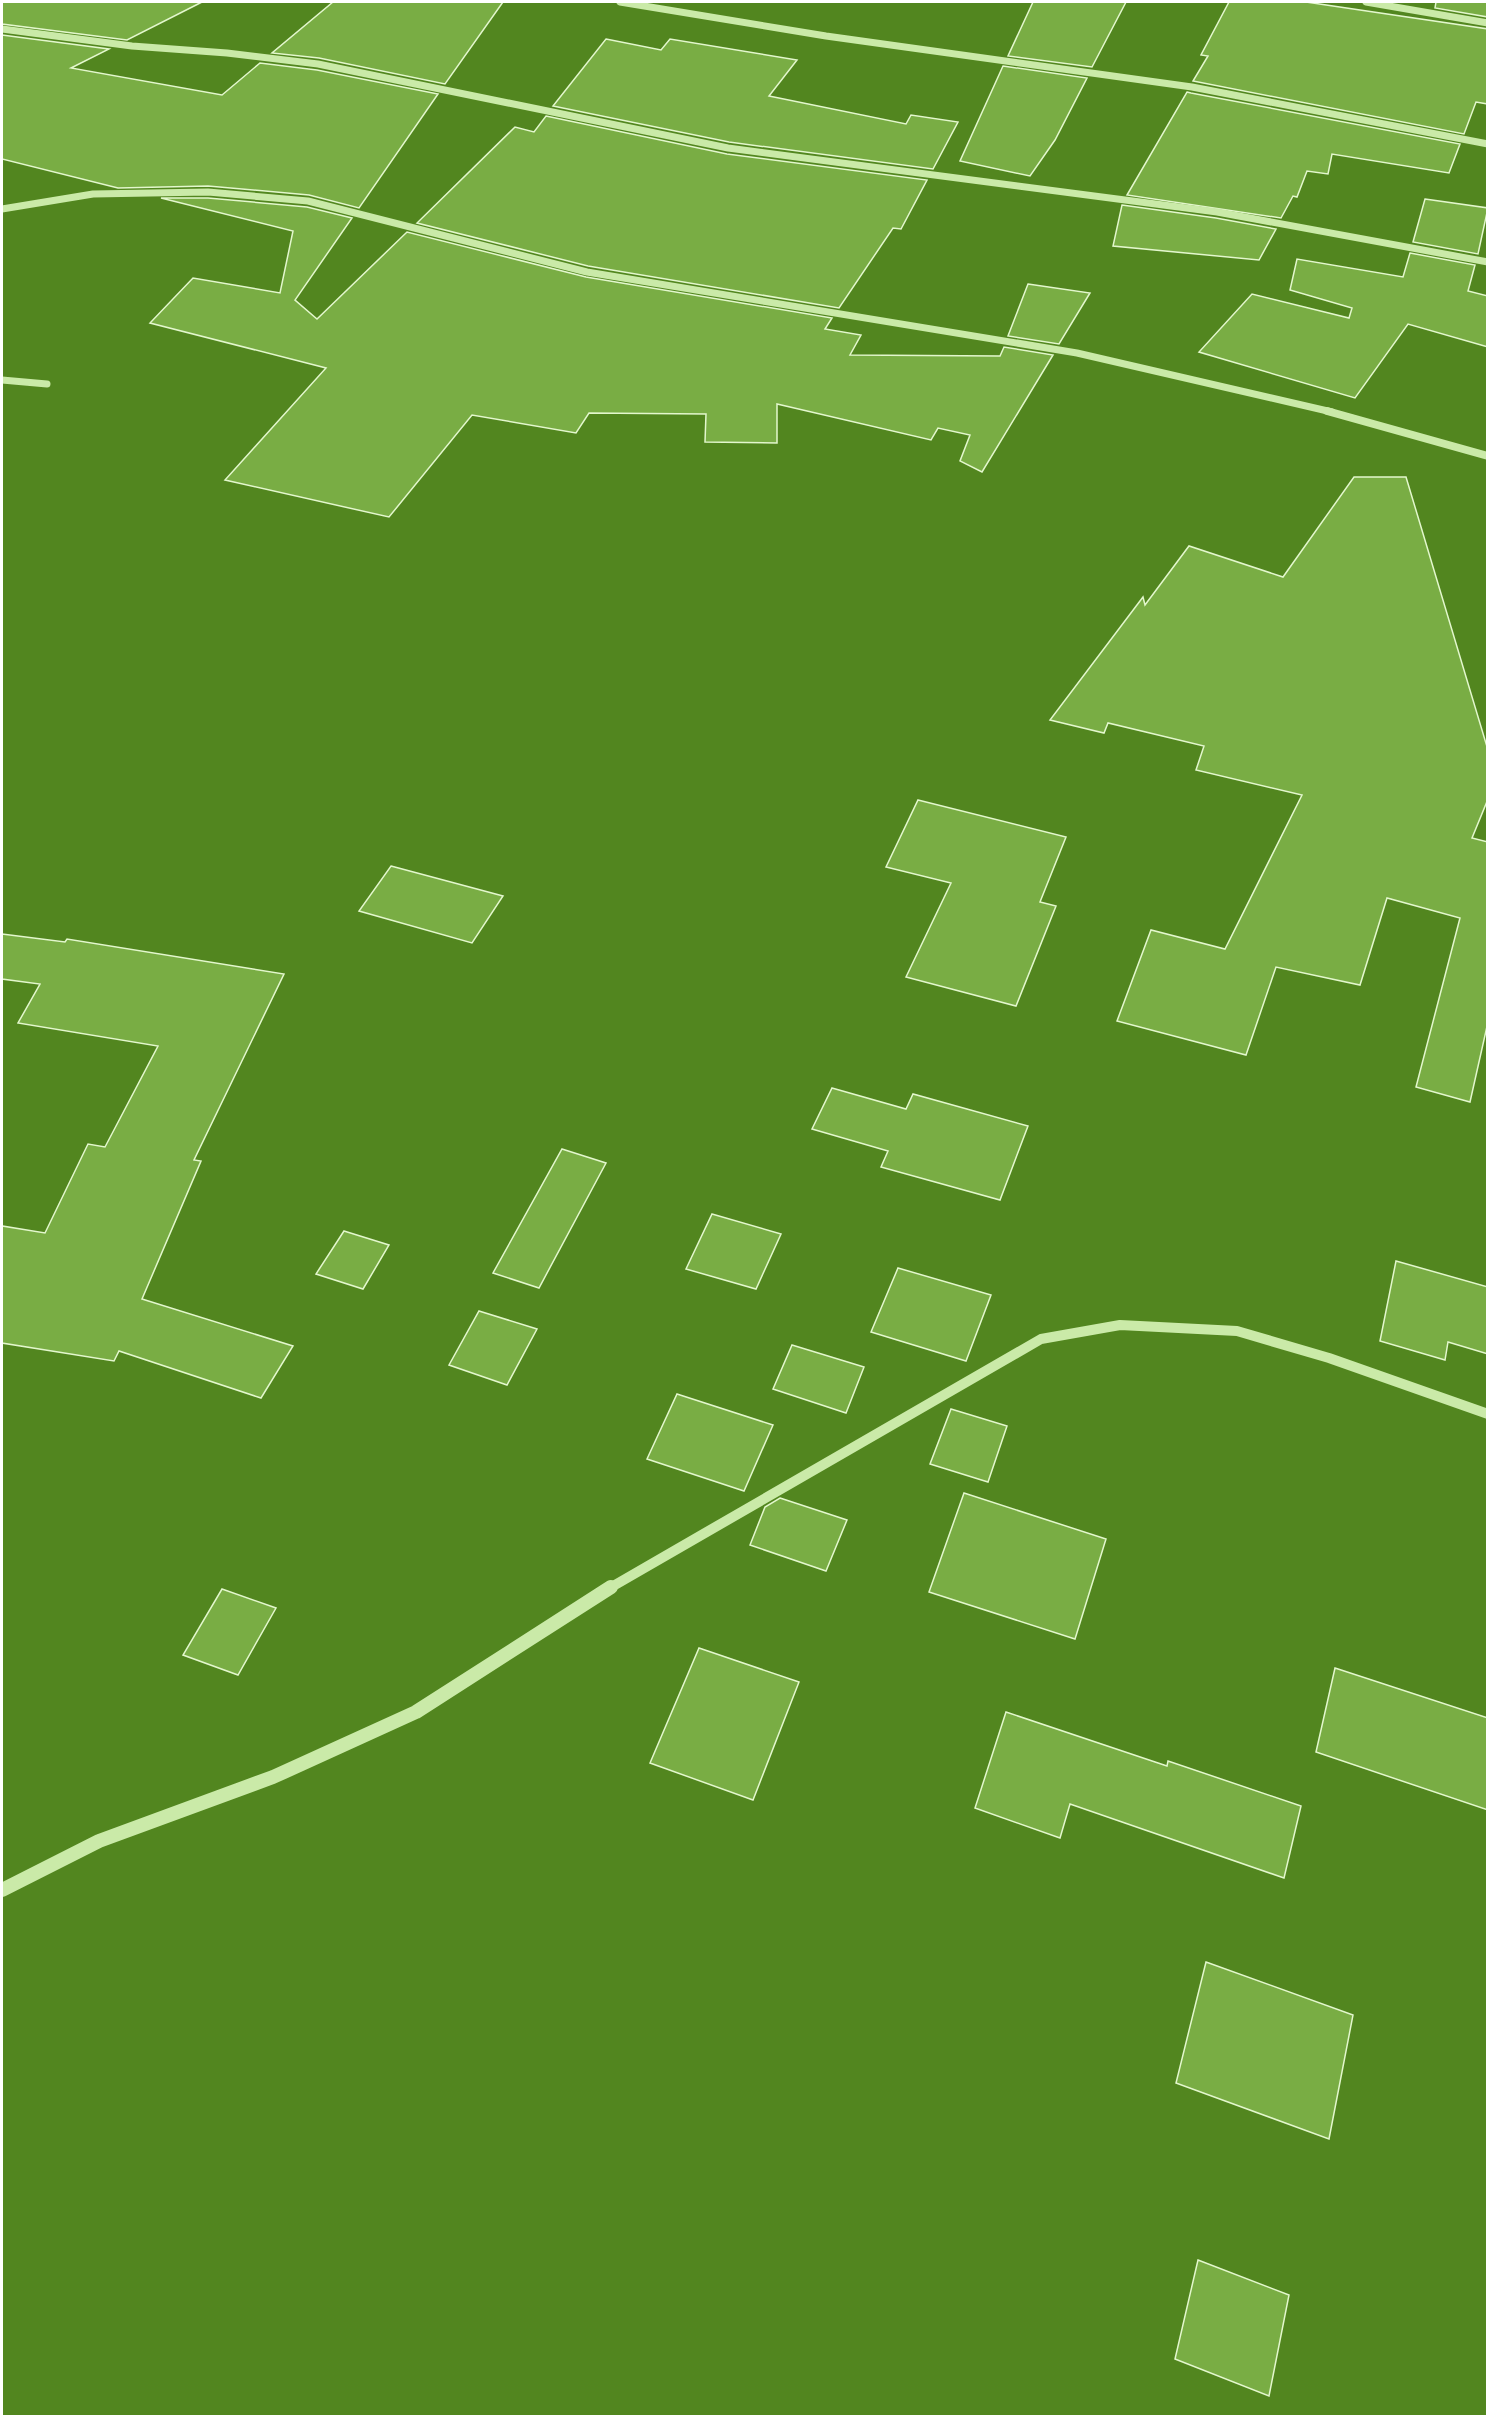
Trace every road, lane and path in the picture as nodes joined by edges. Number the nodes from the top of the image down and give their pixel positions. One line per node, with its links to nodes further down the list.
1 (620, 2): 5 (street)
2 (1366, 2): 3 (street)
3 (1488, 23)
4 (2, 29): 7 (street)
5 (1488, 144)
6 (2, 209): 10 (street)
7 (1488, 262)
8 (2, 380): 9 (street)
9 (47, 384)
10 (1488, 456)
11 (1488, 1414): 12 (street)
12 (2, 1890)

